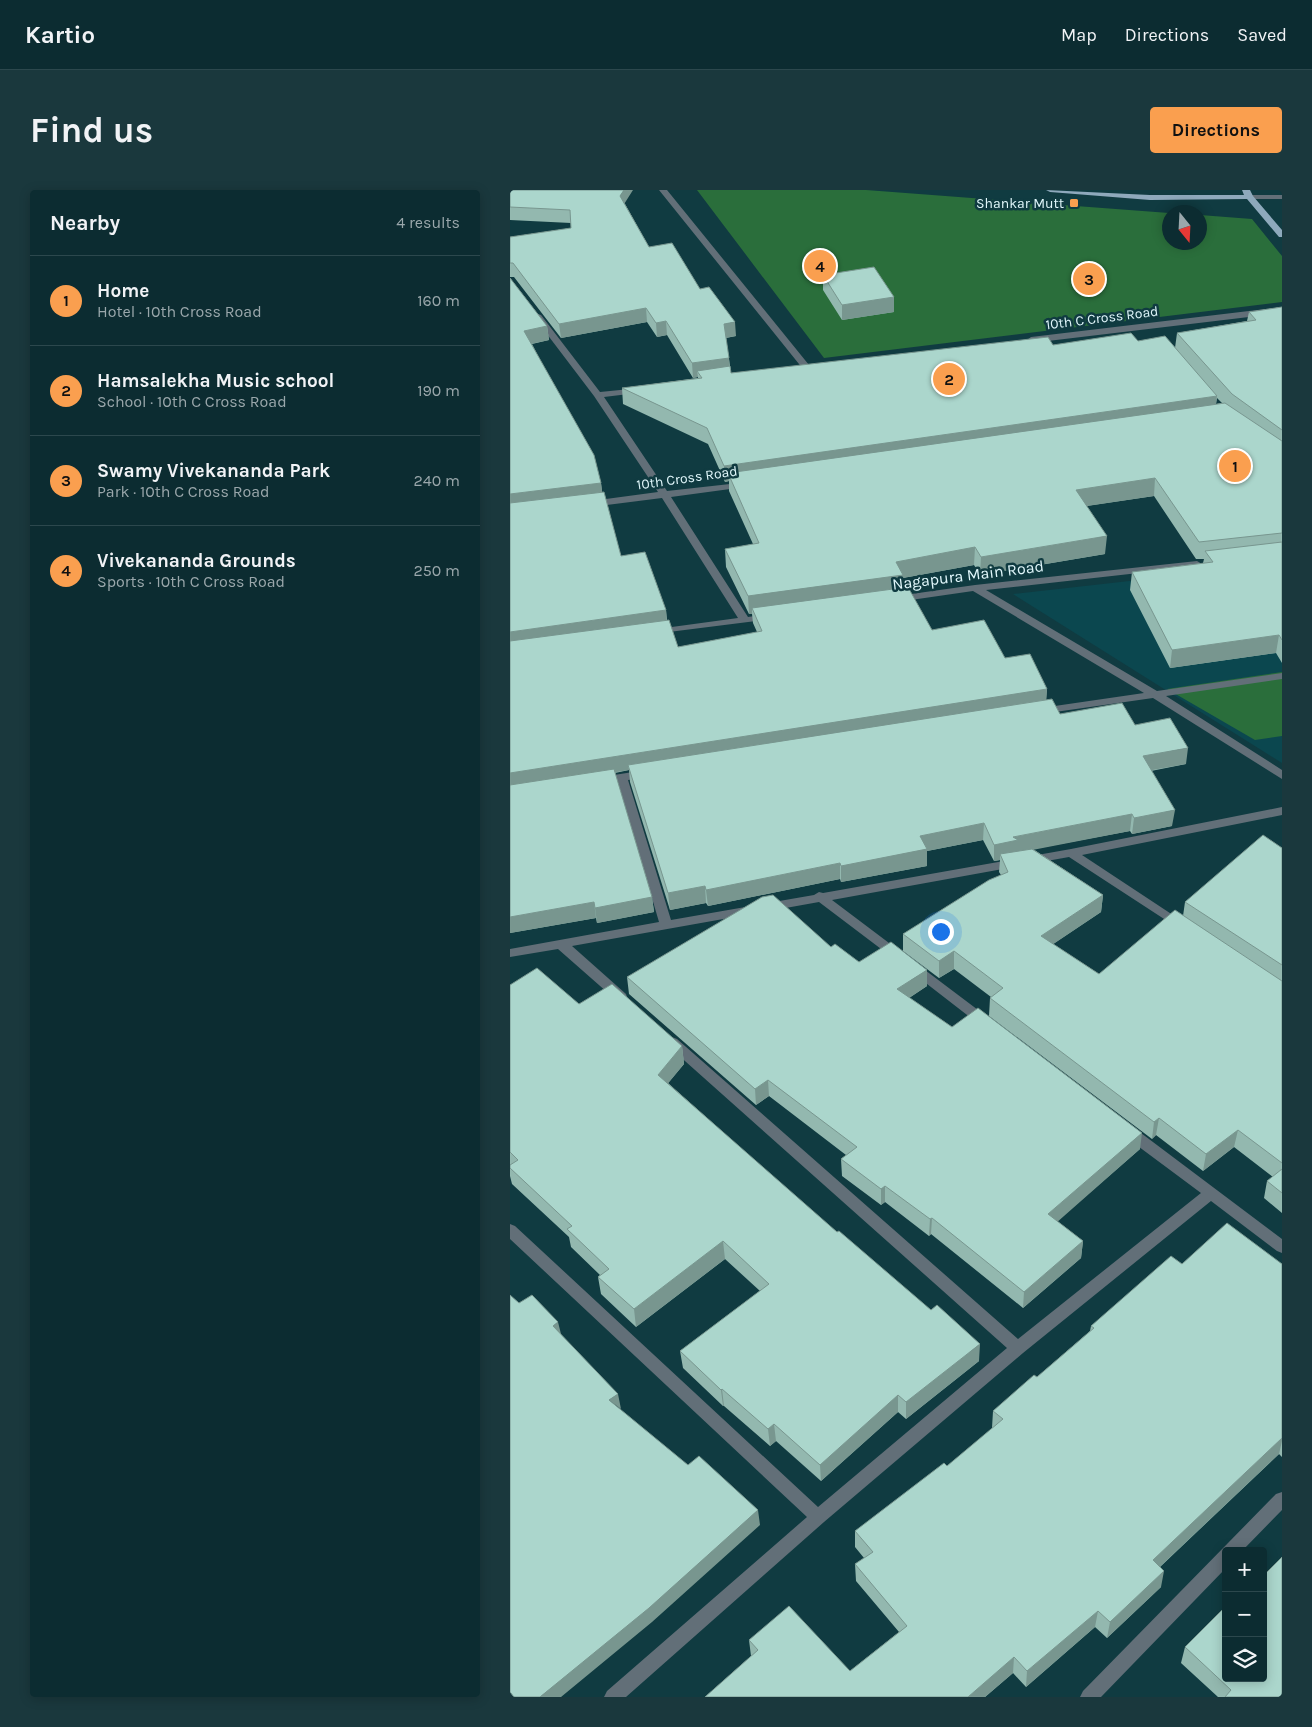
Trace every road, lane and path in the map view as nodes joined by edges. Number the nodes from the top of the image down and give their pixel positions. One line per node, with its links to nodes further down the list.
1 (663, 190): 10 (street)
2 (1050, 190): 4 (main road)
3 (1200, 190): 4 (main road)
4 (1248, 193): 5 (street); 6 (main road)
5 (1282, 197)
6 (1282, 235)
7 (1282, 310): 9 (street, 10th C Cross Road)
8 (533, 311): 12 (street)
9 (1022, 341)
10 (816, 365)
11 (645, 389): 12 (street)
12 (598, 395): 14 (street)
13 (754, 482): 14 (street, 10th Cross Road)
14 (665, 495): 15 (street, 10th Cross Road); 20 (street)
15 (578, 506)
16 (1213, 563): 17 (street, Nagapura Main Road)
17 (975, 588): 18 (street, Nagapura Main Road); 23 (street)
18 (889, 600)
19 (783, 615): 20 (street)
20 (745, 620): 21 (street)
21 (647, 634)
22 (1282, 676): 23 (street)
23 (1153, 693): 24 (street); 26 (street)
24 (1025, 714)
25 (661, 772): 27 (street)
26 (1282, 775)
27 (622, 778): 28 (street); 32 (street)
28 (594, 782)
29 (1282, 811): 30 (street)
30 (1071, 852): 31 (street); 33 (street)
31 (820, 896): 32 (street); 38 (street)
32 (666, 925): 34 (street)
33 (1193, 934)
34 (562, 945): 35 (street); 36 (street)
35 (510, 953)
36 (629, 1004)
37 (659, 1031): 43 (street)
38 (1000, 1033)
39 (1117, 1122): 40 (street)
40 (1211, 1193): 42 (street); 43 (street)
41 (510, 1230): 45 (street)
42 (1282, 1247)
43 (1018, 1348): 45 (street)
44 (1282, 1498): 46 (street)
45 (818, 1518): 48 (street)
46 (1235, 1547)
47 (1222, 1560): 49 (street)
48 (613, 1697)
49 (1089, 1697)

